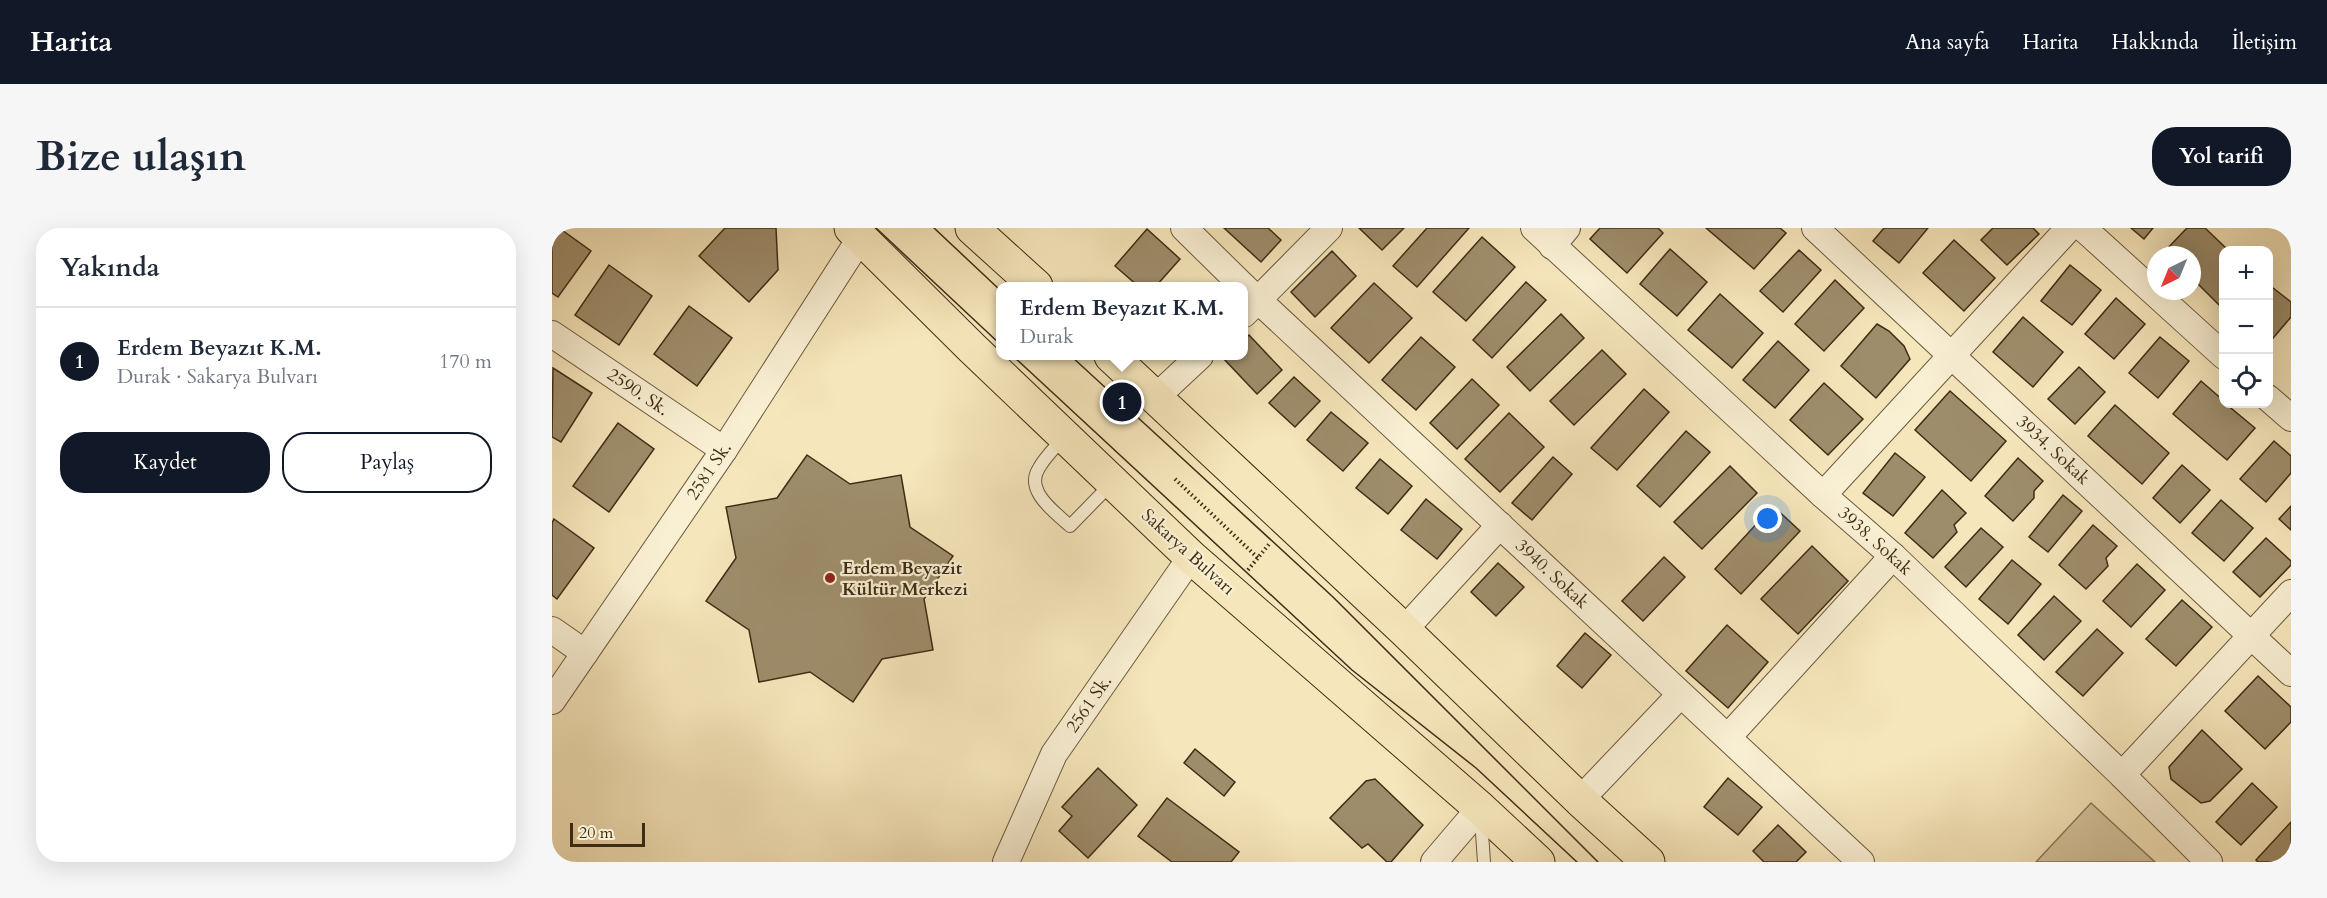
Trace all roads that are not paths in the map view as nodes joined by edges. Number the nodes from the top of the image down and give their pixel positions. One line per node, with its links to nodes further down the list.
1 (972, 228): 10 (main road)
2 (1184, 228): 11 (street, 3940. Sokak)
3 (1329, 228): 12 (street)
4 (1534, 228): 9 (street, 3938. Sokak)
5 (1815, 228): 16 (street, 3934. Sokak)
6 (2069, 228): 16 (street)
7 (2083, 228): 15 (street)
8 (856, 233): 22 (main road, Sakarya Bulvarı); 23 (street, 2581 Sk.)
9 (1560, 237): 25 (street, 3938. Sokak)
10 (1032, 282)
11 (1233, 282)
12 (1248, 296)
13 (1248, 298): 26 (street, 3940. Sokak)
14 (552, 334): 23 (street, 2590. Sk.)
15 (2220, 354)
16 (1953, 356): 25 (street); 32 (street, 3934. Sokak)
17 (1115, 360): 19 (main road)
18 (1196, 360): 19 (street)
19 (1156, 397): 31 (main road)
20 (2273, 402): 21 (street)
21 (2291, 418)
22 (1065, 436): 24 (main road, Sakarya Bulvarı); 24 (lane)
23 (724, 450): 33 (street, 2581 Sk.)
24 (1113, 482): 28 (main road, Sakarya Bulvarı)
25 (1823, 495): 27 (street, 3938. Sokak)
26 (1500, 525): 31 (street); 35 (street, 3940. Sokak)
27 (1893, 556): 37 (street); 38 (street, 3938. Sokak)
28 (1191, 557): 40 (main road, Sakarya Bulvarı); 41 (street, 2561 Sk.)
29 (2291, 593): 32 (street)
30 (552, 630): 33 (street)
31 (1404, 630): 39 (main road)
32 (2250, 635): 34 (street, 3934. Sokak); 38 (street)
33 (585, 653): 36 (street, 2581 Sk.)
34 (2291, 673)
35 (1680, 695): 37 (street, 3940. Sokak); 39 (street)
36 (552, 701)
37 (1728, 737): 46 (street, 3940. Sokak)
38 (2122, 775): 47 (street, 3938. Sokak)
39 (1580, 800): 45 (main road)
40 (1480, 808): 42 (street); 43 (lane); 44 (main road, Sakarya Bulvarı)
41 (1015, 860)
42 (1434, 862)
43 (1484, 862)
44 (1538, 862)
45 (1648, 862)
46 (1861, 862)
47 (2209, 862)

